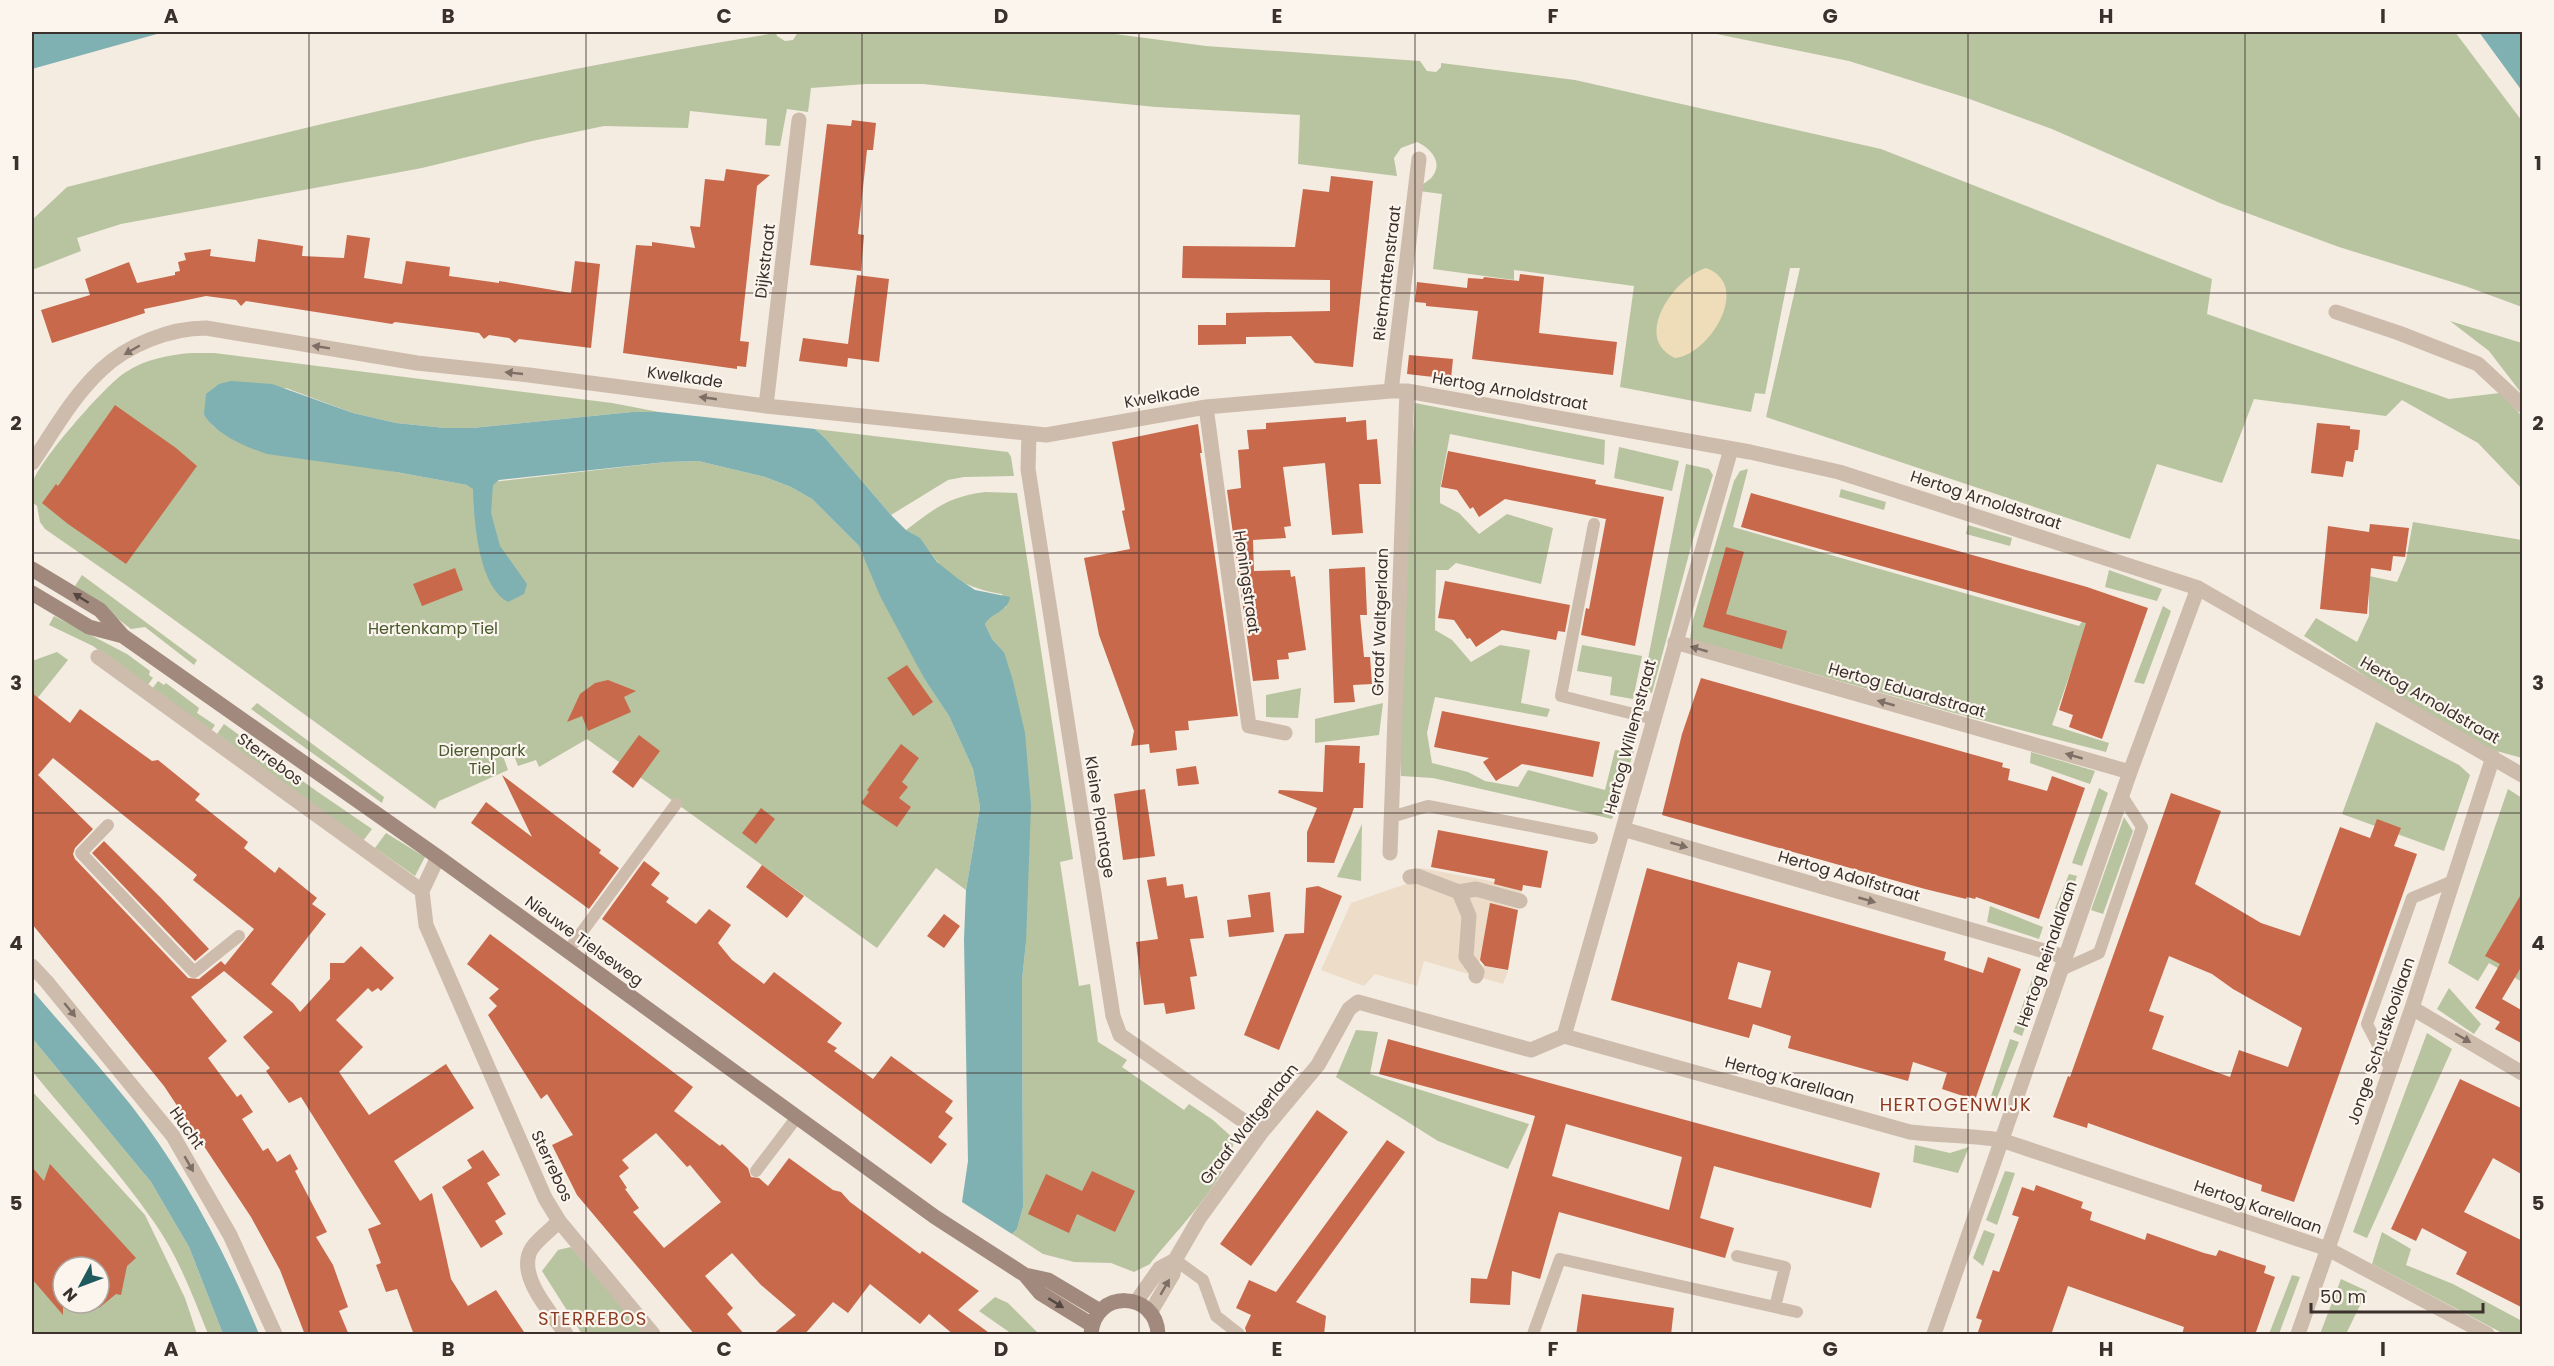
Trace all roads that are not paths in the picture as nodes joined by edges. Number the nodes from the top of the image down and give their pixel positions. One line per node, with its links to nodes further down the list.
1 (799, 120): 7 (street, Dijkstraat)
2 (1419, 159): 4 (street, Rietmattenstraat)
3 (2336, 312): 6 (street)
4 (1391, 391): 5 (street, Hertog Arnoldstraat); 8 (street, Kwelkade)
5 (1407, 391): 10 (street, Hertog Arnoldstraat); 26 (street, Graaf Waltgerlaan)
6 (2523, 405)
7 (766, 406): 9 (street, Kwelkade); 11 (street, Kwelkade, one-way to 11)
8 (1206, 407): 9 (street, Kwelkade); 20 (street, Honingstraat)
9 (1029, 433): 47 (street, Kleine Plantage)
10 (1731, 449): 14 (street, Hertog Arnoldstraat); 17 (street, Hertog Willemstraat)
11 (32, 463)
12 (1594, 524): 19 (lane)
13 (32, 569): 16 (main road, Nieuwe Tielseweg, one-way to 13)
14 (2198, 588): 21 (street, Hertog Arnoldstraat); 22 (street, Hertog Reinaldlaan)
15 (32, 593): 16 (main road, Nieuwe Tielseweg)
16 (123, 636): 31 (main road, Nieuwe Tielseweg)
17 (1675, 642): 19 (street, Hertog Willemstraat); 22 (street, Hertog Eduardstraat, one-way to 17)
18 (98, 657): 34 (street, Sterrebos)
19 (1654, 719): 28 (street, Hertog Willemstraat)
20 (1285, 733)
21 (2493, 757): 23 (street, Hertog Arnoldstraat); 33 (street, Jonge Schutskooilaan)
22 (2130, 772): 24 (street, Hertog Reinaldlaan)
23 (2522, 774)
24 (2122, 796): 39 (street, Hertog Reinaldlaan); 39 (lane)
25 (676, 804): 38 (lane)
26 (1391, 817): 29 (lane); 30 (street, Graaf Waltgerlaan)
27 (108, 825): 37 (lane)
28 (1623, 829): 39 (street, Hertog Adolfstraat, one-way to 39); 43 (street, Hertog Willemstraat)
29 (1592, 838)
30 (1390, 853)
31 (438, 857): 34 (street); 38 (main road, Nieuwe Tielseweg)
32 (1410, 877): 35 (street)
33 (2453, 881): 42 (street, Jonge Schutskooilaan); 44 (lane)
34 (422, 891): 50 (street, Sterrebos)
35 (1459, 892): 36 (street); 41 (street)
36 (1521, 901)
37 (239, 936)
38 (568, 951): 46 (main road, Nieuwe Tielseweg)
39 (2063, 964): 48 (street, Hertog Reinaldlaan)
40 (32, 966): 61 (street, Hucht, one-way to 61)
41 (1476, 976)
42 (2412, 1008): 44 (street, Jonge Schutskooilaan); 45 (street, one-way to 45)
43 (1564, 1036): 47 (street, Graaf Waltgerlaan); 48 (street, Hertog Karellaan)
44 (2391, 1070): 51 (street, Jonge Schutskooilaan)
45 (2523, 1073)
46 (797, 1117): 49 (lane); 54 (main road, Nieuwe Tielseweg)
47 (1261, 1133): 53 (street, Graaf Waltgerlaan)
48 (2001, 1140): 51 (street, Hertog Karellaan); 67 (street, Hertog Reinaldlaan)
49 (756, 1172)
50 (559, 1221): 62 (street, Sterrebos); 63 (street, Sterrebos)
51 (2328, 1250): 68 (street, Jonge Schutskooilaan); 69 (street, Hertog Karellaan)
52 (1737, 1256): 56 (lane)
53 (1175, 1260): 55 (street, Graaf Waltgerlaan); 59 (street, Graaf Waltgerlaan, one-way to 53); 65 (lane)
54 (1025, 1275): 57 (main road, Nieuwe Tielseweg); 60 (main road, Nieuwe Tielseweg, one-way to 60)
55 (1136, 1302): 57 (main road); 59 (main road)
56 (1776, 1307): 58 (lane); 66 (lane)
57 (1100, 1311): 60 (main road)
58 (1797, 1312)
59 (1150, 1313): 64 (main road)
60 (1092, 1330)
61 (275, 1335)
62 (566, 1335)
63 (653, 1335)
64 (1158, 1335)
65 (1239, 1335)
66 (1533, 1335)
67 (1934, 1335)
68 (2298, 1335)
69 (2487, 1335)

